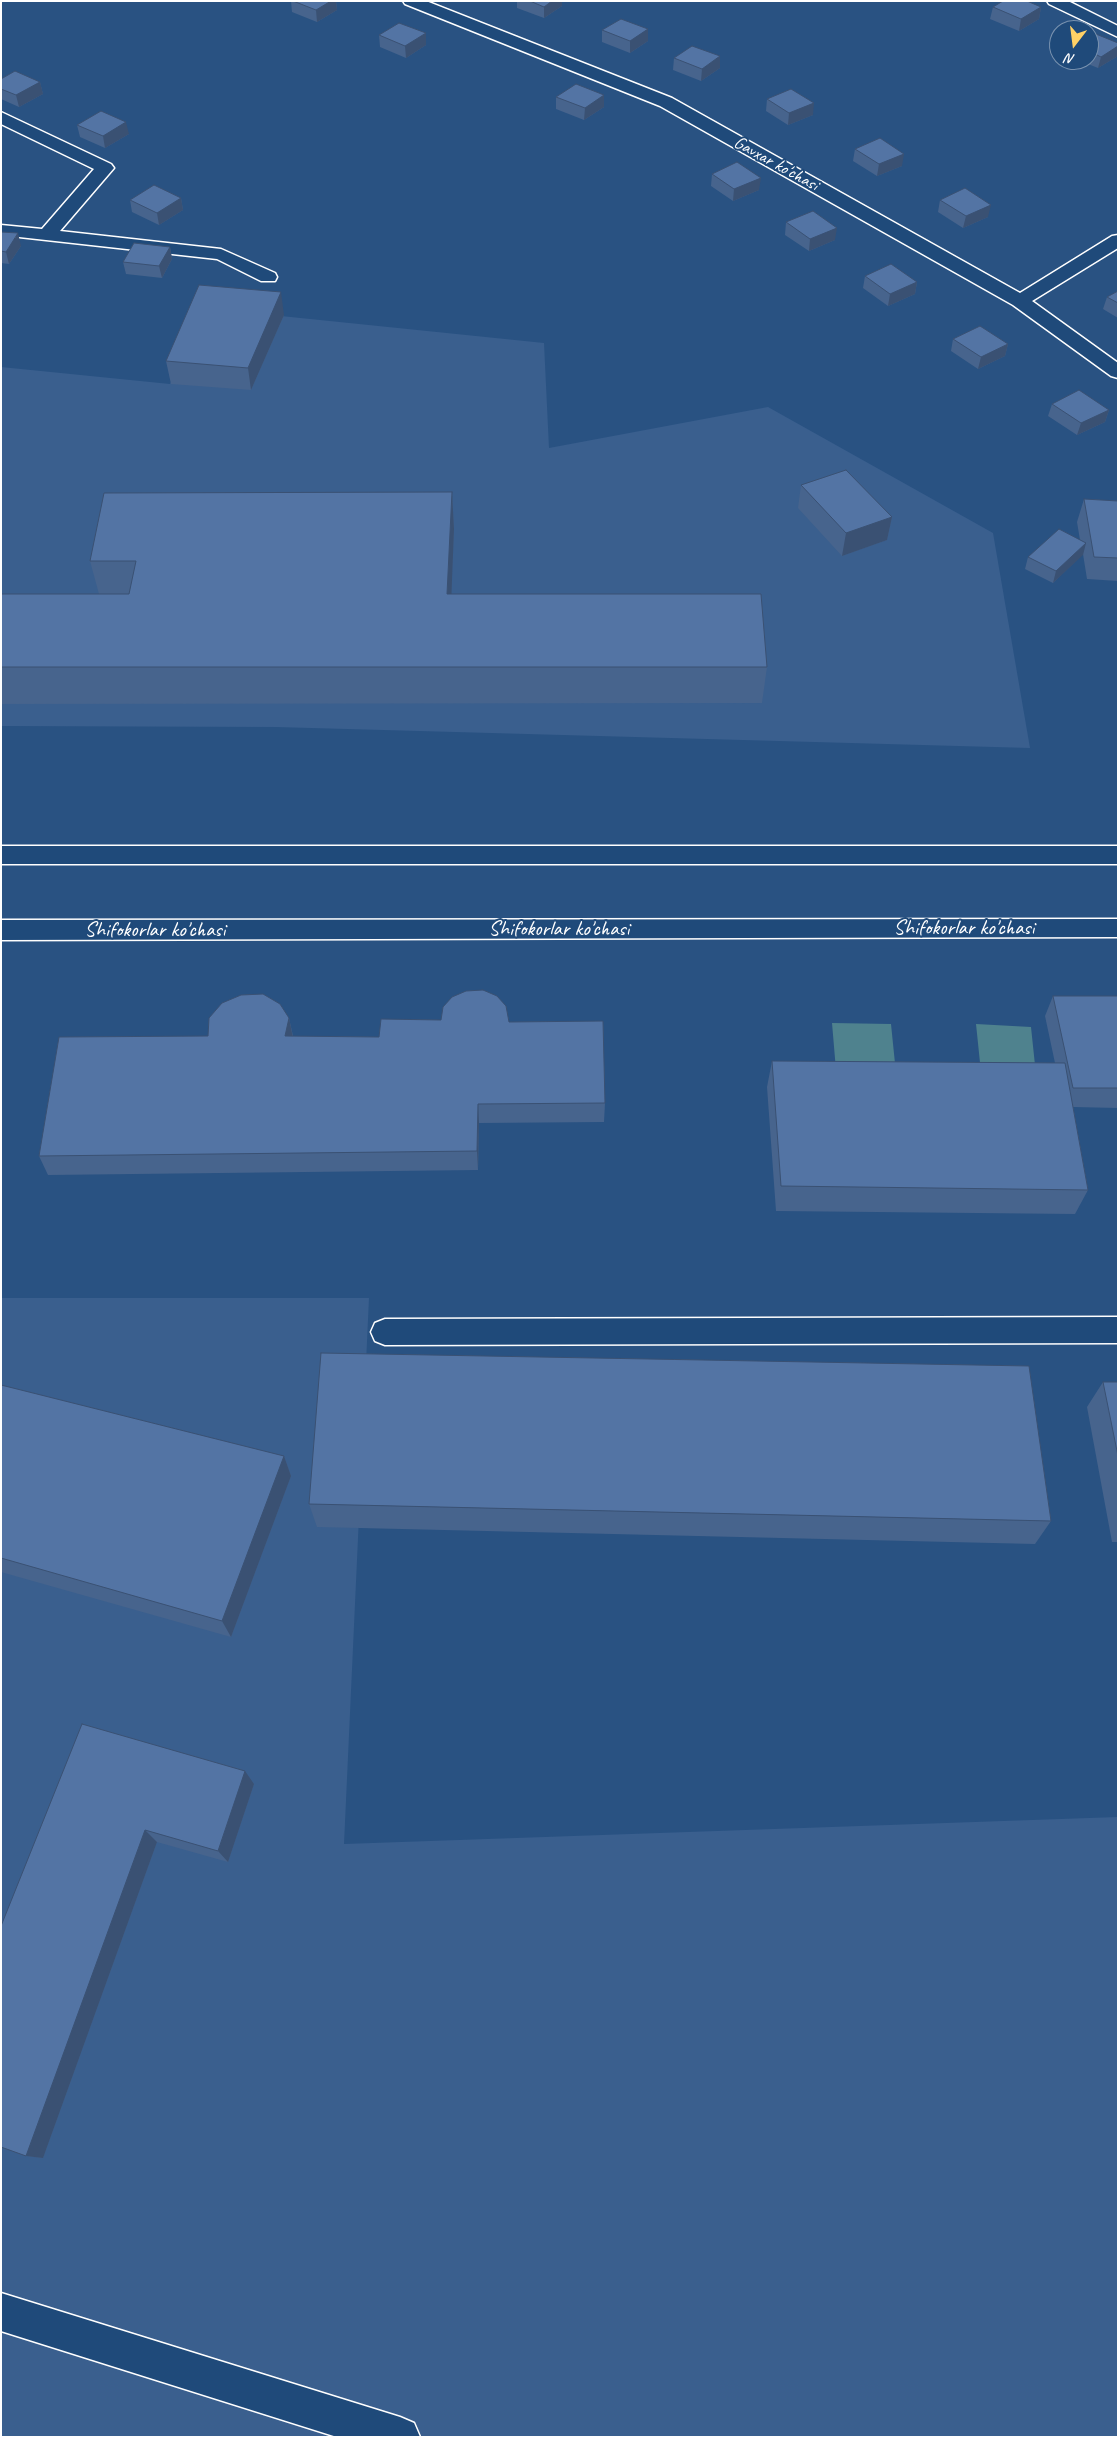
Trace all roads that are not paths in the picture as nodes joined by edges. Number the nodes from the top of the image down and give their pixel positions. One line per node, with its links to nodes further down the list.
1 (412, 1): 9 (street, Gavxar ko'chasi)
2 (1055, 1): 3 (street)
3 (1118, 32)
4 (1, 117): 6 (street)
5 (1, 230): 6 (street)
6 (47, 235): 8 (street)
7 (1118, 240): 9 (street)
8 (268, 277)
9 (1020, 301): 10 (street, Gavxar ko'chasi)
10 (1118, 372)
11 (1, 855): 12 (street)
12 (1118, 855)
13 (1118, 928): 14 (street, Shifokorlar ko'chasi)
14 (1, 930)
15 (1118, 1330): 16 (street)
16 (385, 1332)
17 (1, 2312): 18 (street)
18 (400, 2437)

